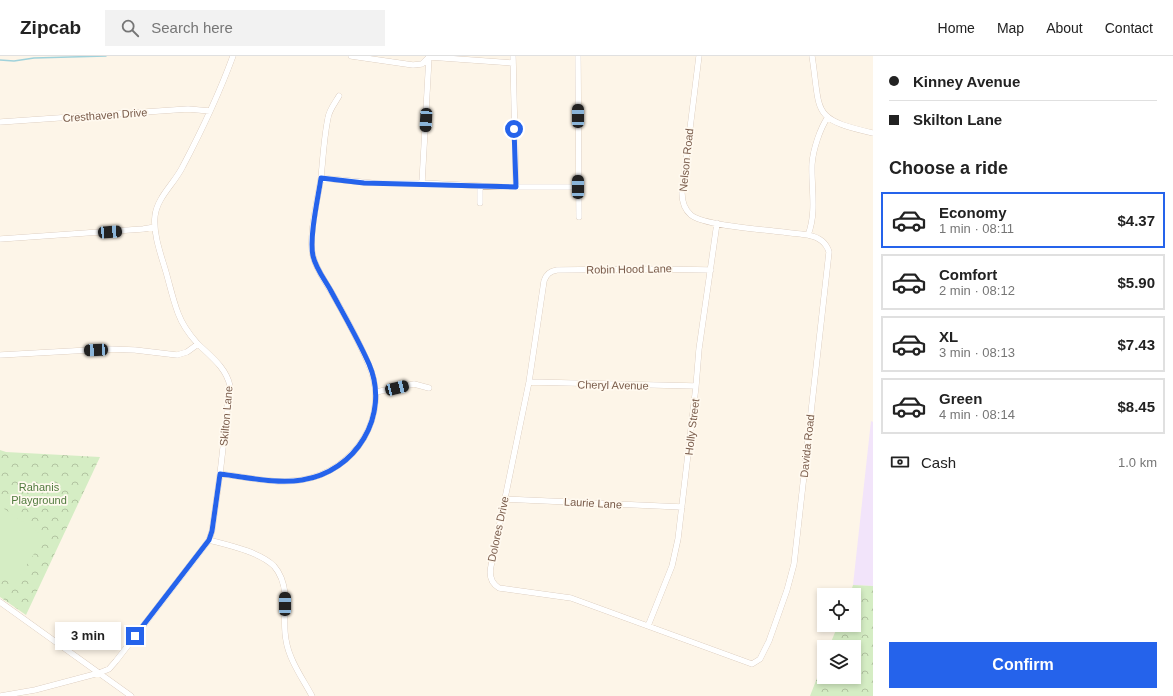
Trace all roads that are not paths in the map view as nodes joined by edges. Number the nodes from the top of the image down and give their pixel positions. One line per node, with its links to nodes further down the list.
1 (233, 56): 10 (street, Skilton Lane)
2 (351, 56): 7 (street)
3 (513, 56): 8 (street)
4 (578, 56): 18 (street)
5 (699, 56): 21 (street, Nelson Road)
6 (812, 56): 11 (street)
7 (429, 57): 8 (street); 15 (street)
8 (513, 63): 17 (street)
9 (339, 96): 14 (street)
10 (210, 111): 12 (street, Cresthaven Drive); 22 (street, Skilton Lane)
11 (828, 117): 13 (street); 23 (street)
12 (0, 122)
13 (873, 133)
14 (321, 178): 15 (street); 32 (street)
15 (422, 183): 16 (street)
16 (480, 186): 17 (street); 19 (street)
17 (516, 187): 18 (street)
18 (578, 187): 20 (street)
19 (480, 203)
20 (580, 217)
21 (717, 223): 23 (street, Nelson Road); 25 (street, Holly Street)
22 (155, 227): 24 (street); 27 (street, Skilton Lane)
23 (808, 235): 39 (street, Davida Road)
24 (0, 239)
25 (711, 270): 26 (street, Robin Hood Lane); 30 (street, Holly Street)
26 (548, 273): 29 (street, Dolores Drive)
27 (198, 344): 28 (street); 33 (street, Skilton Lane)
28 (0, 356)
29 (528, 382): 30 (street, Cheryl Avenue); 34 (street, Dolores Drive)
30 (696, 386): 35 (street, Holly Street)
31 (429, 388): 32 (street)
32 (376, 392): 33 (street)
33 (220, 474): 36 (street, Skilton Lane)
34 (505, 499): 35 (street, Laurie Lane); 38 (street, Dolores Drive)
35 (682, 507): 38 (street, Holly Street)
36 (209, 540): 40 (street, Skilton Lane); 44 (street)
37 (0, 602): 40 (street)
38 (648, 626): 39 (street, Dolores Drive)
39 (756, 662)
40 (99, 673): 41 (street, Skilton Lane); 43 (street)
41 (20, 695): 42 (street, Skilton Lane)
42 (0, 696)
43 (131, 696)
44 (312, 696)

